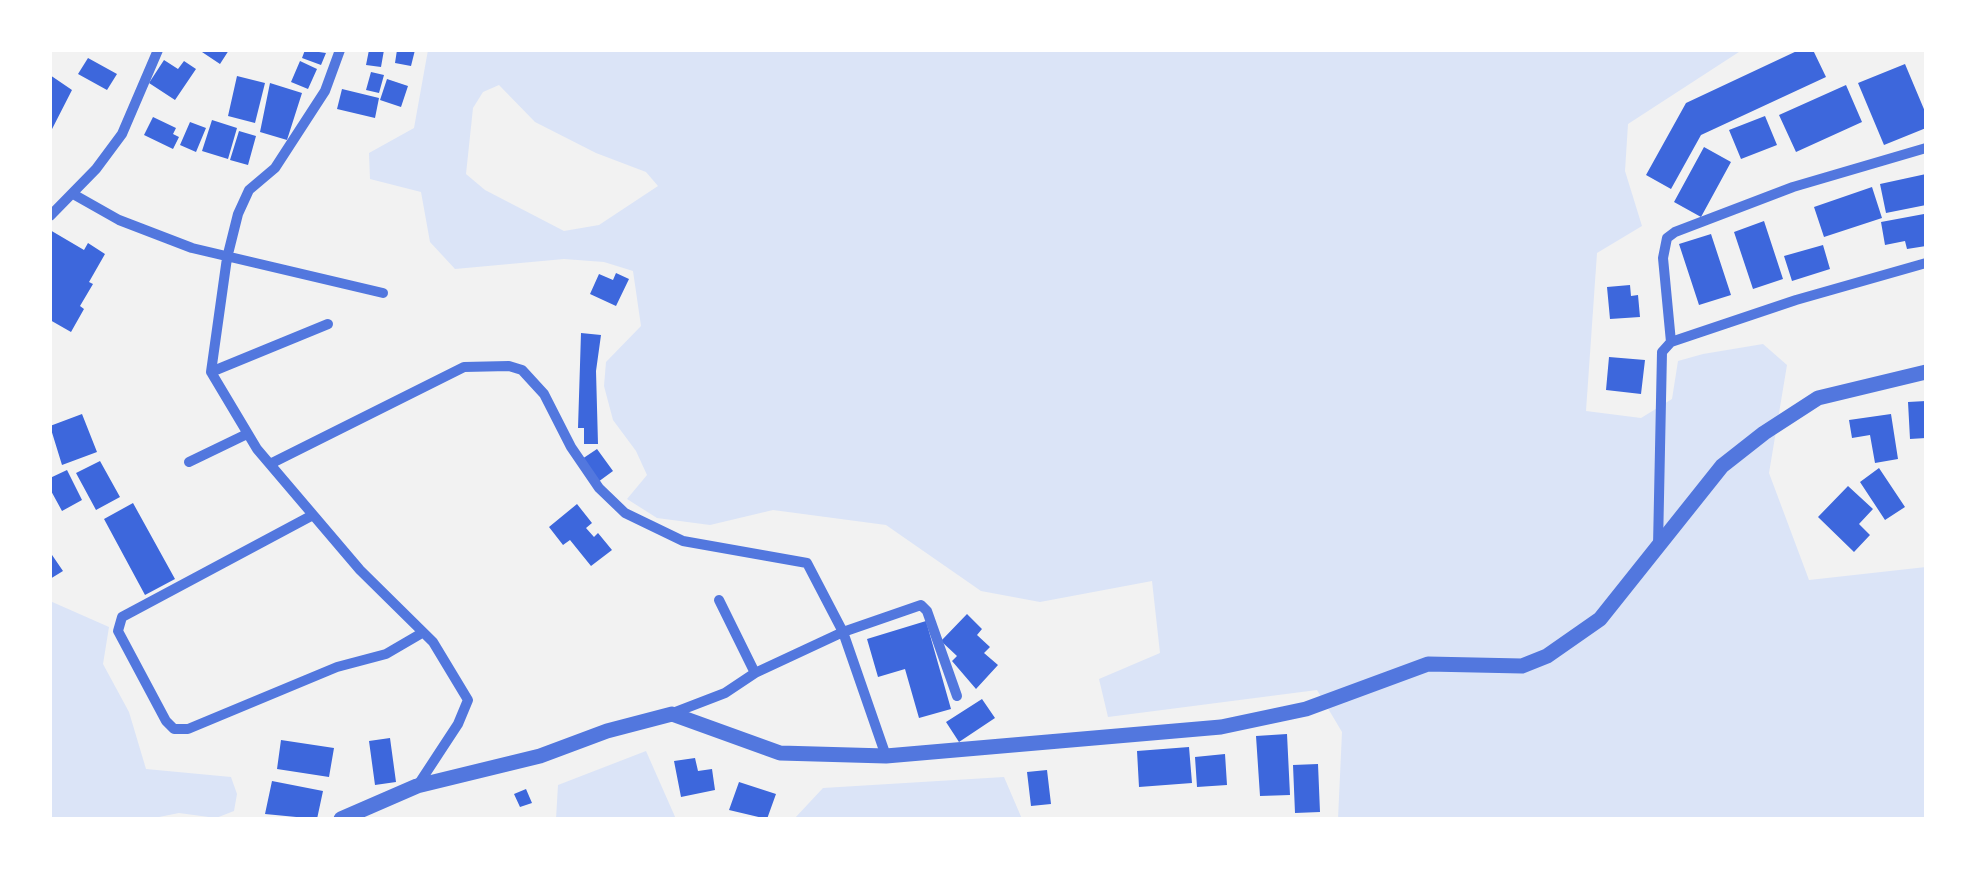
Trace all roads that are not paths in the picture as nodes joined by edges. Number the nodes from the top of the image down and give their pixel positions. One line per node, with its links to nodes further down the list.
1 (158, 50): 4 (street)
2 (340, 50): 6 (street)
3 (1926, 148): 10 (street)
4 (73, 194): 5 (street); 6 (street)
5 (50, 216)
6 (227, 258): 8 (street); 11 (street)
7 (1926, 263): 10 (street)
8 (383, 293)
9 (328, 324): 11 (street)
10 (1672, 342): 17 (street)
11 (212, 372): 13 (street)
12 (1926, 372): 17 (street)
13 (247, 434): 14 (street); 15 (street)
14 (189, 462)
15 (270, 464): 16 (street); 20 (street)
16 (312, 516): 19 (street); 19 (street)
17 (1658, 547): 24 (street)
18 (719, 600): 21 (street)
19 (422, 632): 25 (street)
20 (843, 632): 21 (street); 22 (street); 24 (street)
21 (755, 673): 23 (street)
22 (957, 696)
23 (672, 714): 24 (street); 25 (street)
24 (886, 756)
25 (417, 786): 26 (street)
26 (341, 819)

